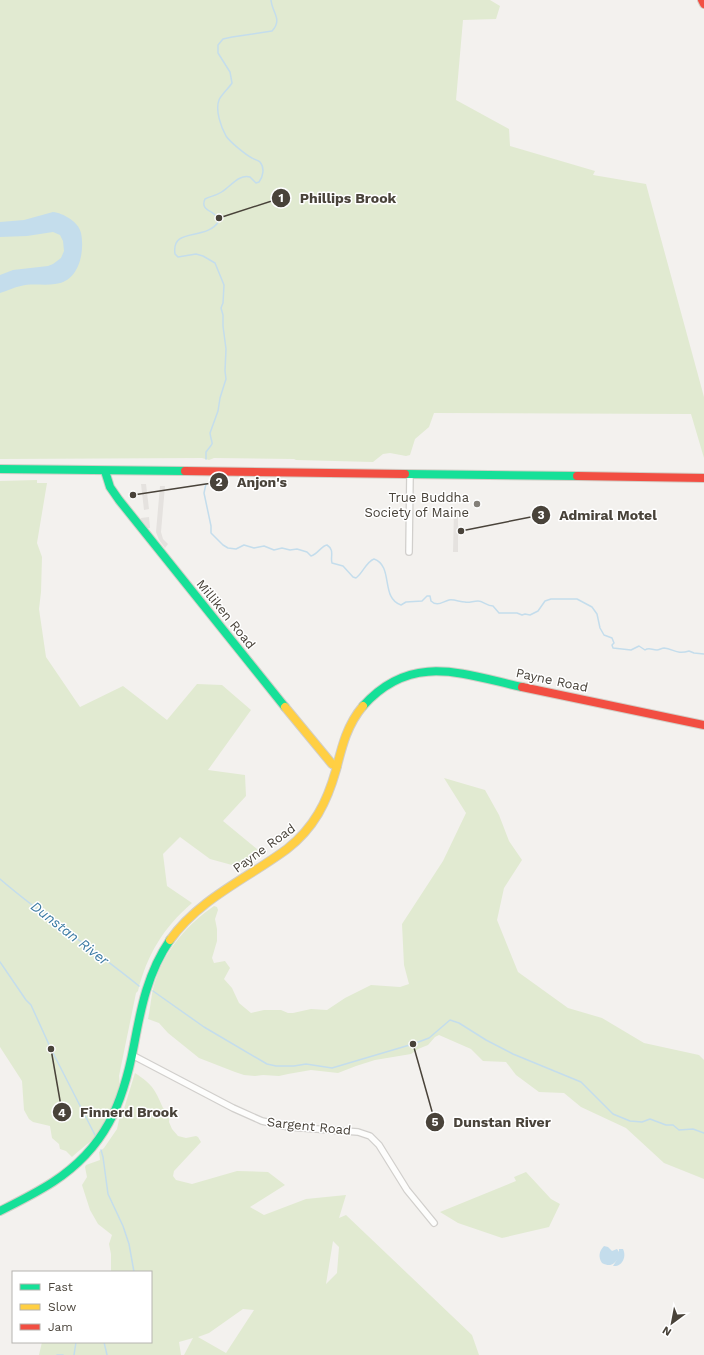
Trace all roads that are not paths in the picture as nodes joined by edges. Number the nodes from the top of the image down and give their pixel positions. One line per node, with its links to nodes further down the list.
1 (702, 0): 2 (main road)
2 (704, 4)
3 (0, 470): 4 (main road)
4 (105, 471): 5 (main road); 9 (main road, Milliken Road)
5 (410, 474): 6 (main road); 7 (street)
6 (704, 478)
7 (409, 552)
8 (704, 725): 9 (main road, Payne Road)
9 (337, 766): 10 (main road, Payne Road)
10 (132, 1055): 11 (main road, Payne Road); 12 (street, Sargent Road)
11 (0, 1211)
12 (434, 1222)

